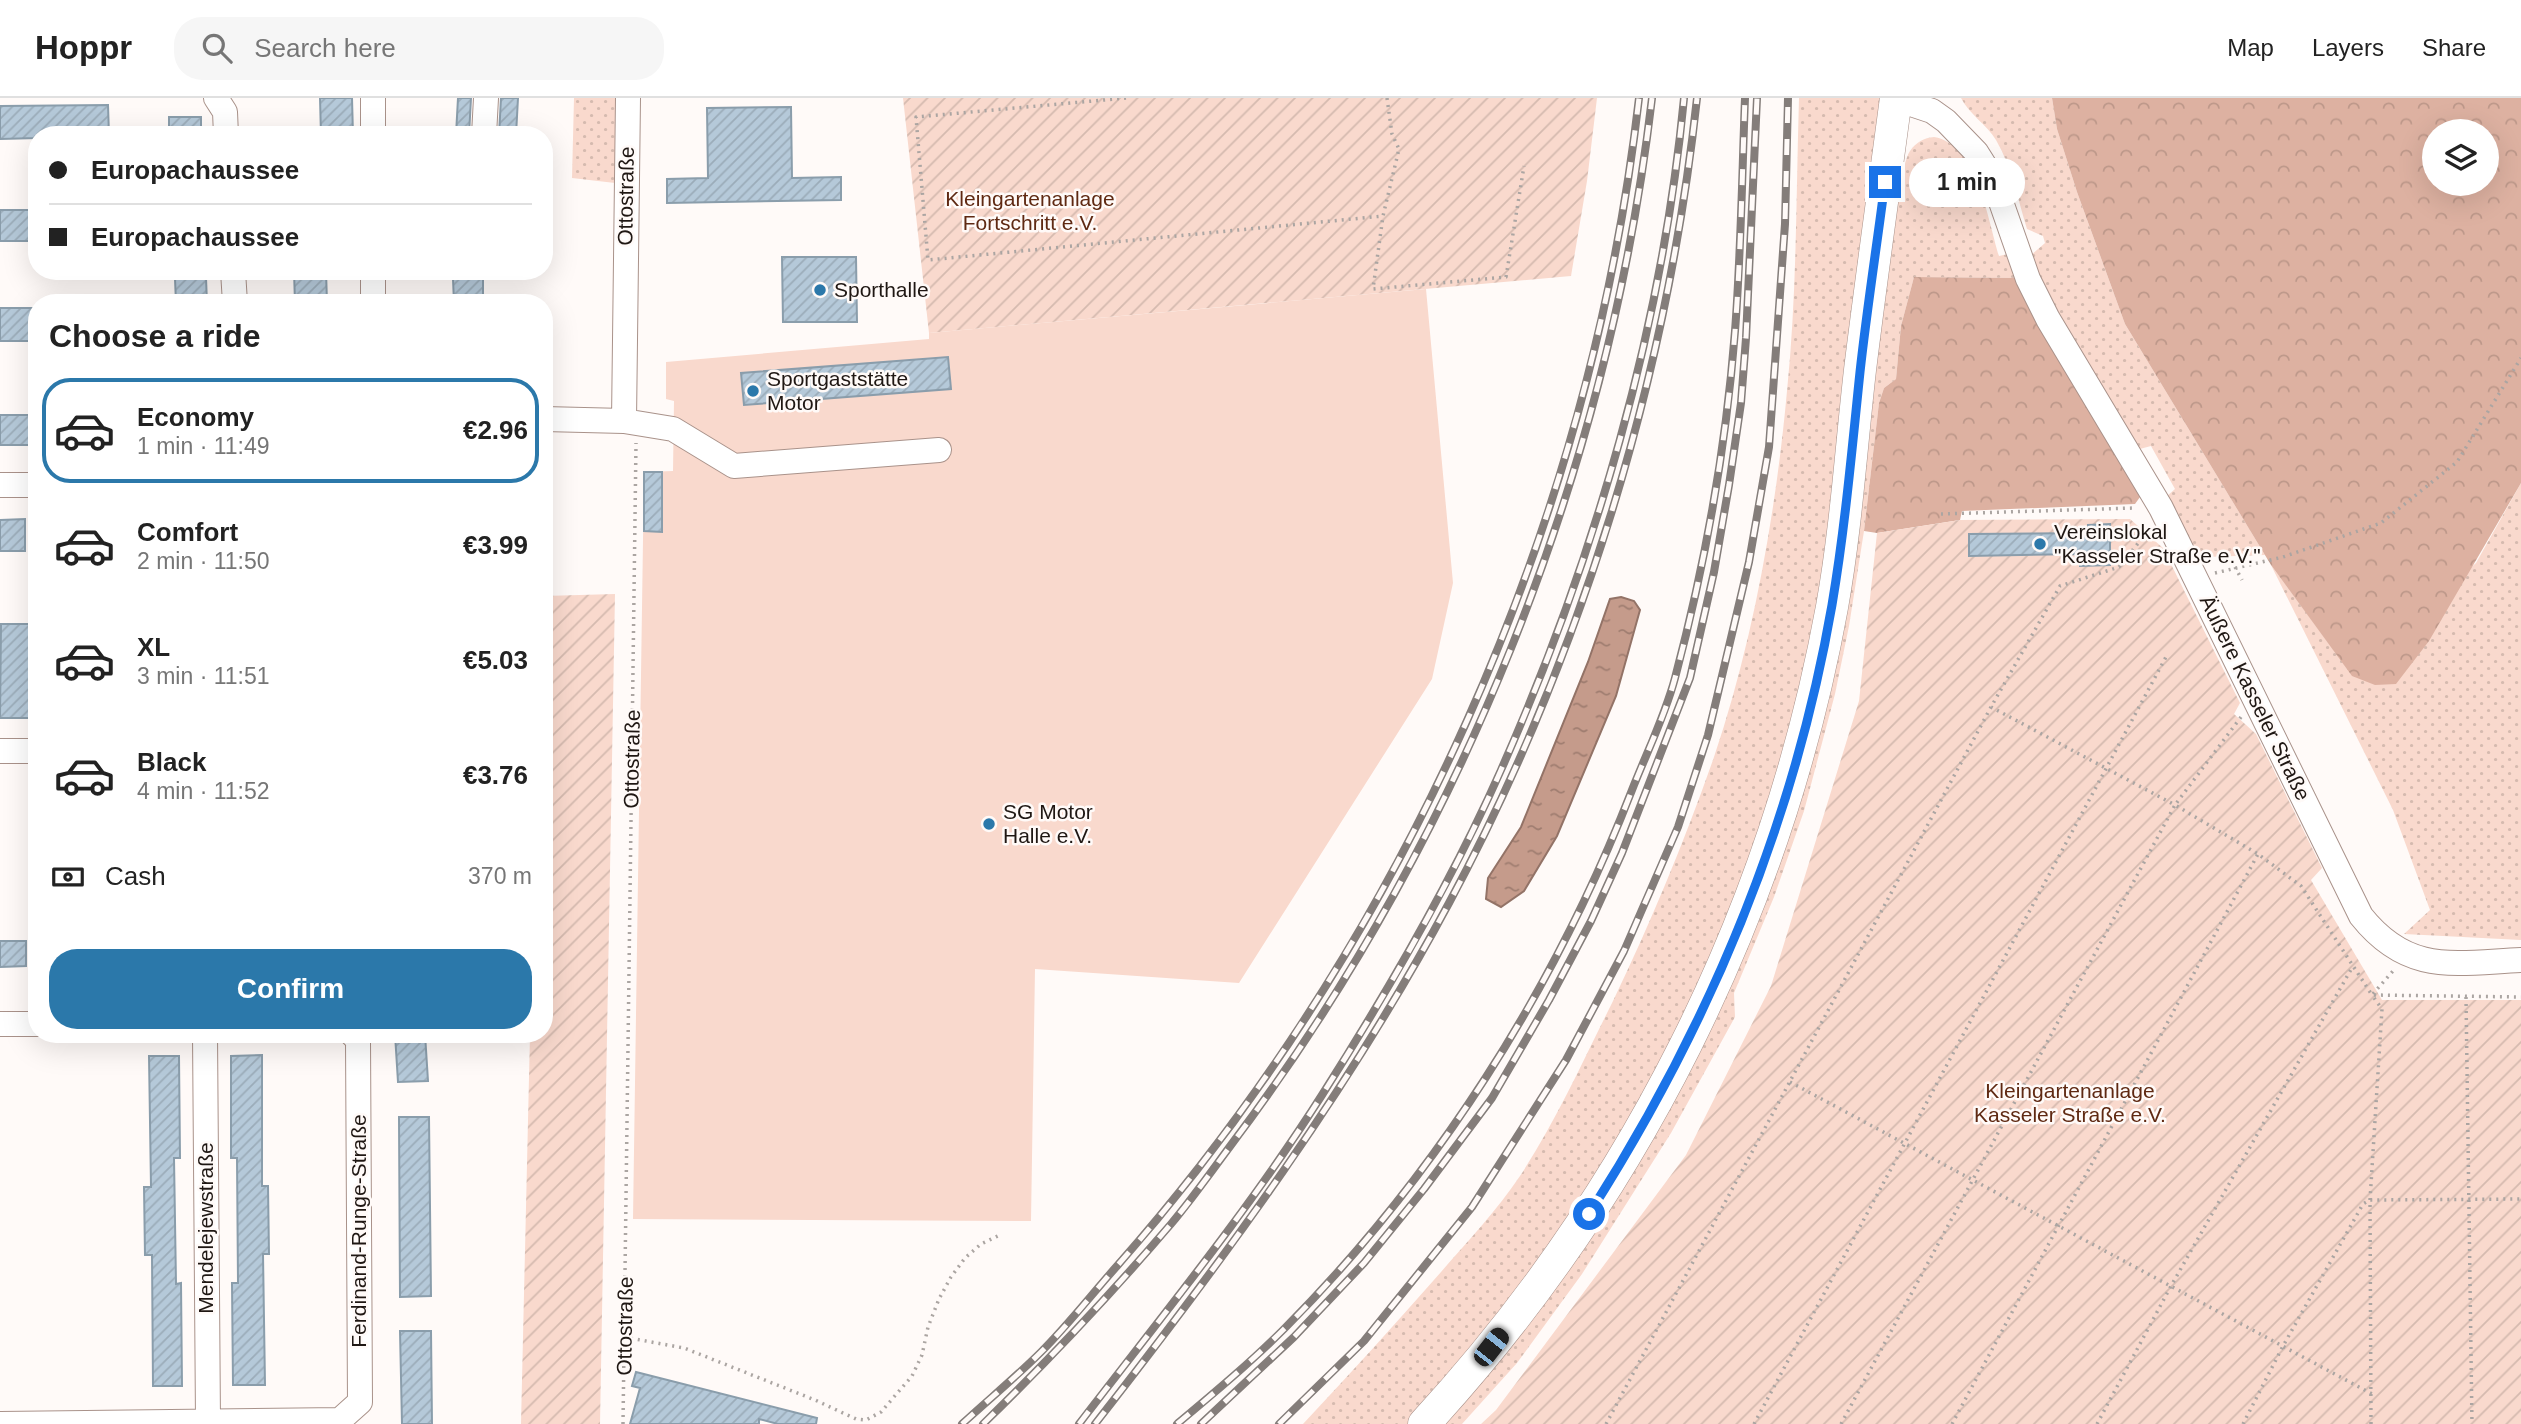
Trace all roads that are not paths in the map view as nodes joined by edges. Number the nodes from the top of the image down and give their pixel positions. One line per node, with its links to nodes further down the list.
1 (216, 98): 6 (street)
2 (373, 98): 7 (street)
3 (486, 98): 8 (street)
4 (628, 98): 10 (street, Ottostraße)
5 (1896, 100): 16 (street, Äußere Kasseler Straße); 23 (main road)
6 (226, 126)
7 (373, 126)
8 (484, 126)
9 (553, 419): 10 (street)
10 (624, 421): 11 (street)
11 (939, 450)
12 (0, 485): 13 (street)
13 (28, 485)
14 (0, 751): 15 (street)
15 (28, 751)
16 (2521, 960)
17 (0, 1024): 18 (street)
18 (28, 1024)
19 (205, 1043): 21 (street, Mendelejewstraße)
20 (358, 1043): 21 (street, Ferdinand-Runge-Straße)
21 (208, 1421): 22 (street)
22 (0, 1424)
23 (1424, 1424)

